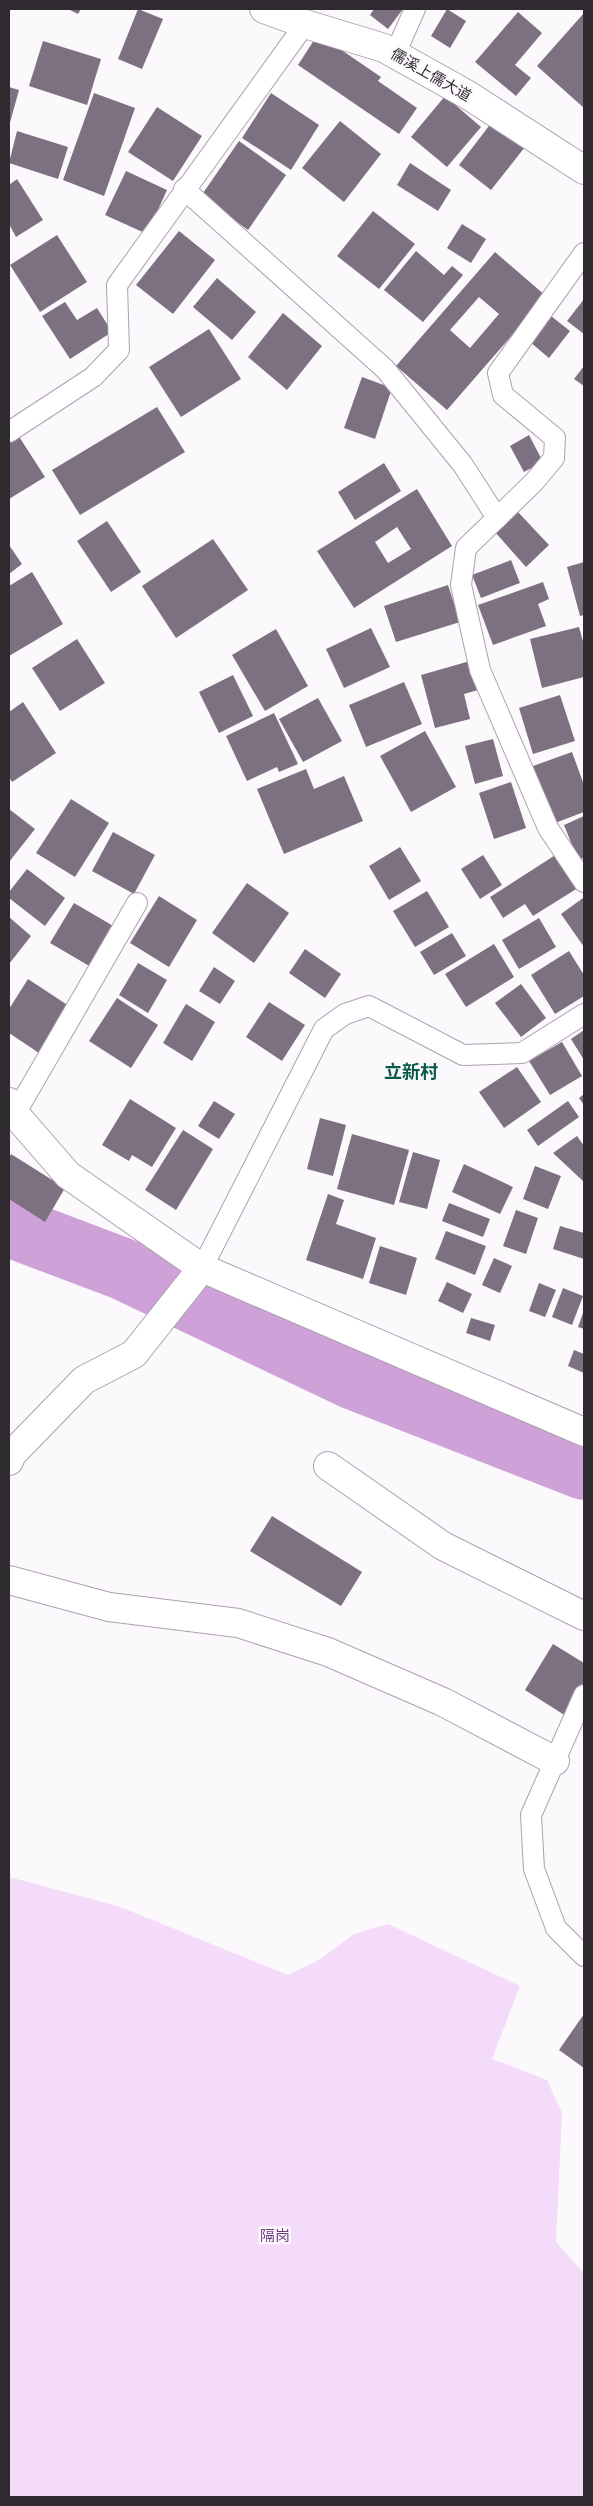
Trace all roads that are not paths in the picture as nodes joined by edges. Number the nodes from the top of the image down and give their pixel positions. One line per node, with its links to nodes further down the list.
1 (264, 9): 3 (street, 儒溪上儒大道)
2 (415, 9): 4 (lane)
3 (304, 24): 4 (street, 儒溪上儒大道); 6 (lane)
4 (395, 54): 5 (street, 儒溪上儒大道)
5 (584, 170)
6 (184, 189): 8 (lane); 9 (lane)
7 (580, 265): 9 (lane)
8 (9, 432)
9 (497, 518): 10 (lane)
10 (584, 882)
11 (137, 903): 13 (lane)
12 (584, 1014): 14 (lane)
13 (12, 1108): 14 (street)
14 (196, 1276): 15 (street); 16 (street)
15 (584, 1432)
16 (9, 1461)
17 (328, 1466): 19 (street)
18 (9, 1580): 21 (street)
19 (584, 1616)
20 (584, 1695): 21 (lane)
21 (555, 1761): 22 (lane)
22 (584, 1956)

